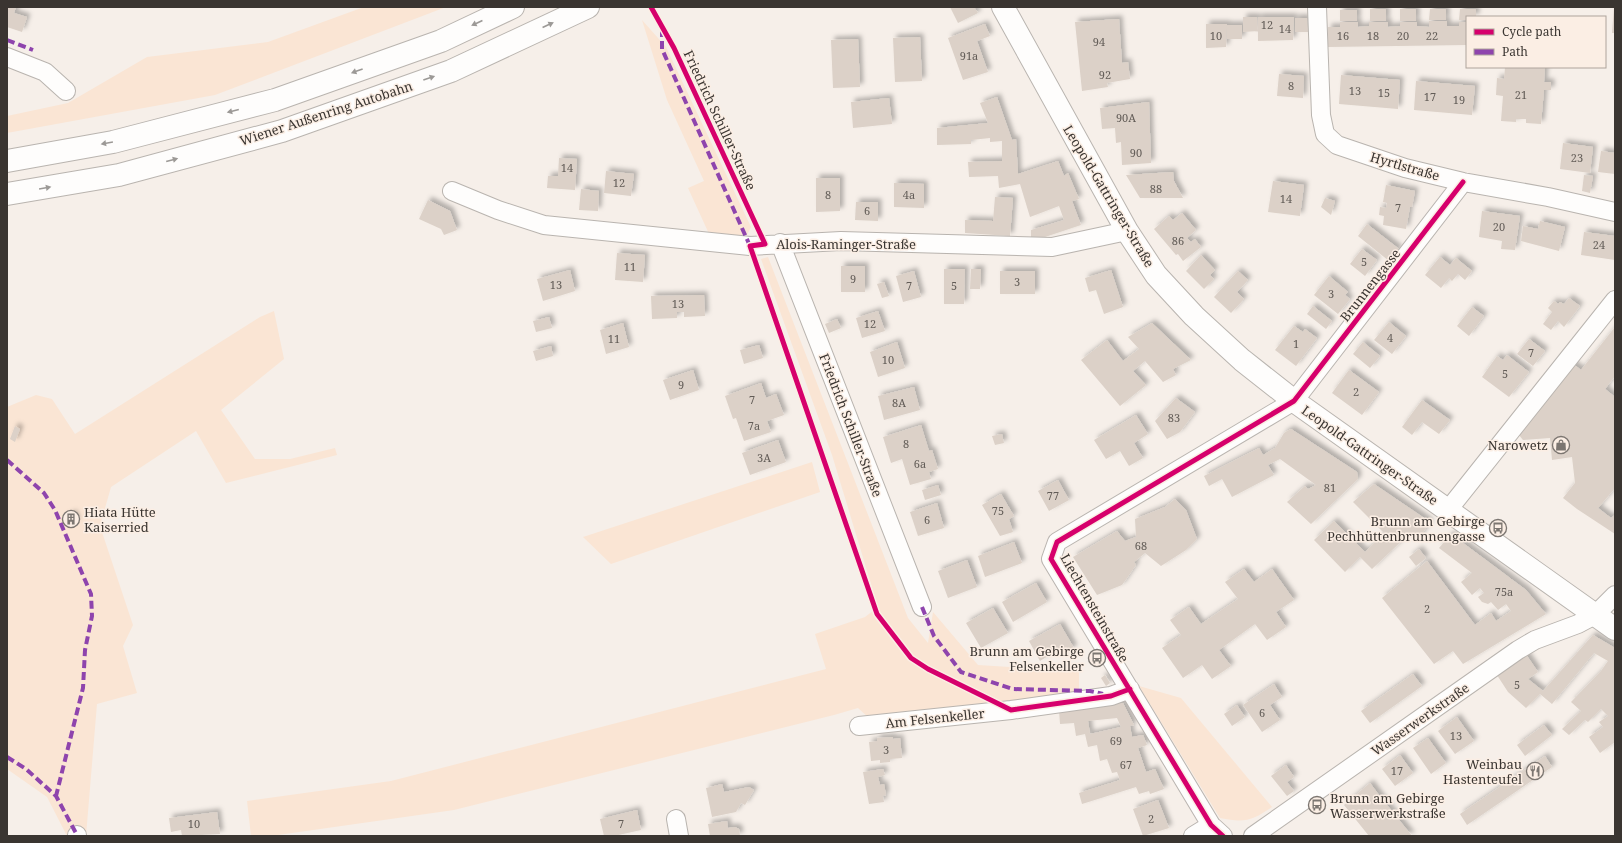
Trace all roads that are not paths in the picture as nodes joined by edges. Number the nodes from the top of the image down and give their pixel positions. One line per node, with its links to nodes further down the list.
1 (513, 7): 7 (main road, one-way to 7)
2 (588, 7): 10 (main road, Wiener Außenring Autobahn, one-way to 2)
3 (1003, 7): 12 (main road, Leopold-Gattringer-Straße)
4 (1317, 7): 8 (street, Hyrtlstraße)
5 (7, 57): 6 (street)
6 (66, 91)
7 (7, 161)
8 (1463, 182): 11 (street, Hyrtlstraße); 15 (street, Brunnengasse)
9 (452, 191): 13 (street, Alois-Raminger-Straße)
10 (7, 194)
11 (1615, 212)
12 (1127, 231): 13 (street, Alois-Raminger-Straße); 15 (main road, Leopold-Gattringer-Straße)
13 (780, 243): 18 (street, Friedrich Schiller-Straße)
14 (1615, 300): 16 (street)
15 (1294, 401): 16 (main road, Leopold-Gattringer-Straße); 21 (street, Liechtensteinstraße)
16 (1448, 510): 19 (main road, Leopold-Gattringer-Straße)
17 (1615, 595): 19 (street, Wasserwerkstraße)
18 (922, 607)
19 (1595, 615): 20 (main road, Leopold-Gattringer-Straße); 25 (street, Wasserwerkstraße)
20 (1615, 629)
21 (1130, 689): 22 (street, Am Felsenkeller); 23 (street, Liechtensteinstraße)
22 (859, 726)
23 (1217, 831): 24 (street)
24 (1193, 836)
25 (1253, 836)

